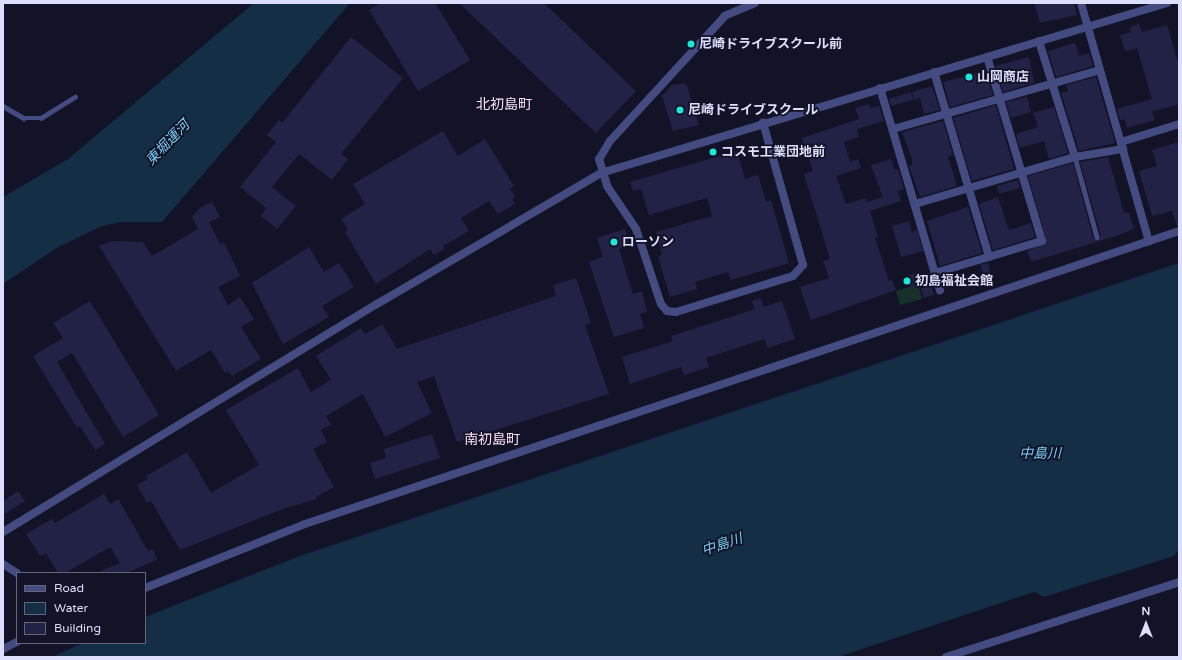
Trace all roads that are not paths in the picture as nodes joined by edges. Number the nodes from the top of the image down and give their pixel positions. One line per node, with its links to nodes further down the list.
1 (755, 3): 21 (street)
2 (1081, 3): 4 (street)
3 (1167, 3): 4 (street)
4 (1088, 27): 5 (street); 7 (street)
5 (1039, 42): 6 (street); 9 (street)
6 (987, 57): 8 (street); 12 (street)
7 (1100, 70): 9 (street); 18 (street)
8 (934, 72): 10 (street); 14 (street)
9 (1052, 83): 12 (street); 19 (street)
10 (880, 88): 15 (street); 17 (street)
11 (75, 97): 13 (lane)
12 (1000, 100): 14 (street); 20 (street)
13 (3, 106)
14 (948, 115): 17 (street); 22 (street)
15 (763, 123): 21 (street); 21 (street)
16 (1179, 124): 18 (street)
17 (892, 129): 23 (street)
18 (1122, 146): 19 (street); 26 (street)
19 (1075, 157): 20 (street); 25 (lane)
20 (1022, 171): 22 (street); 27 (street)
21 (601, 173): 30 (street)
22 (969, 187): 23 (street); 27 (street)
23 (915, 204): 28 (street)
24 (1179, 231): 26 (street)
25 (1097, 238)
26 (1149, 241): 34 (street)
27 (989, 257): 28 (street)
28 (935, 273): 29 (street)
29 (940, 290)
30 (3, 532)
31 (3, 564): 32 (street)
32 (16, 572)
33 (1179, 582): 37 (street)
34 (146, 588)
35 (16, 642): 36 (street)
36 (3, 649)
37 (946, 657)

